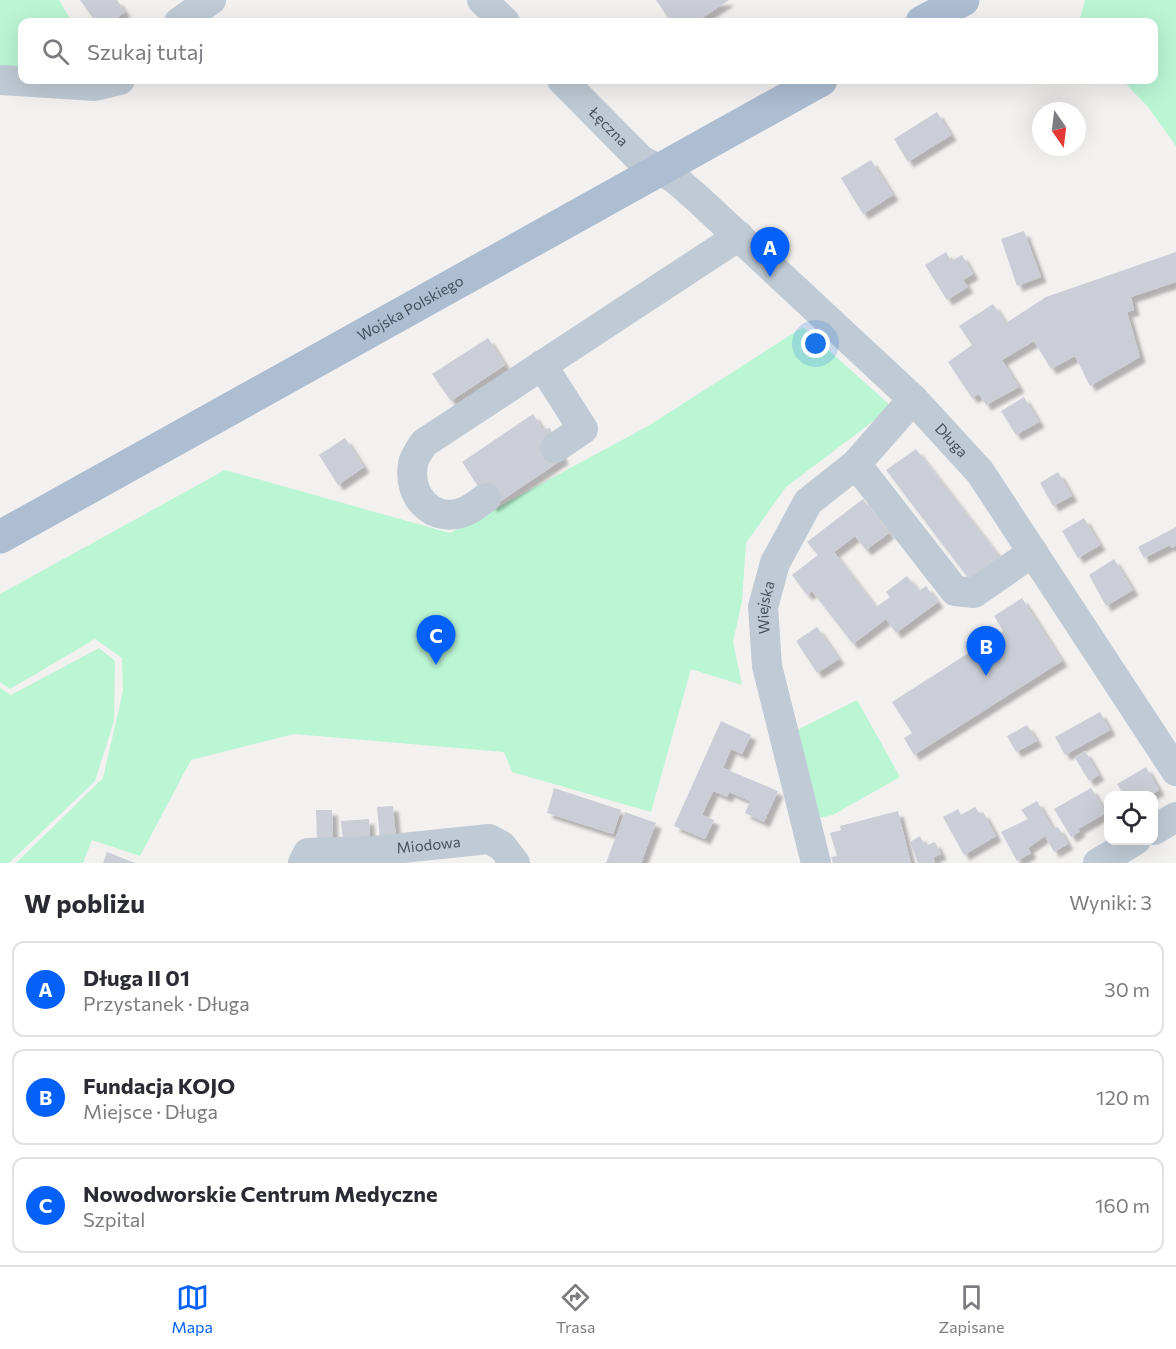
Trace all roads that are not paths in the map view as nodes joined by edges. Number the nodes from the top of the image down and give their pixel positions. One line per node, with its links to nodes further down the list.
1 (211, 0): 4 (street)
2 (483, 0): 5 (street)
3 (963, 0): 6 (main road)
4 (185, 18)
5 (501, 18)
6 (929, 18)
7 (0, 80): 8 (street)
8 (18, 81)
9 (51, 84): 10 (street)
10 (107, 84)
11 (566, 84): 13 (street, Łęczna)
12 (814, 84): 13 (main road, Wojska Polskiego)
13 (658, 169): 14 (street, Długa); 20 (main road, Wojska Polskiego)
14 (739, 236): 15 (street); 16 (street, Długa)
15 (542, 365): 17 (street); 19 (street)
16 (914, 399): 18 (street, Wiejska); 21 (street, Długa)
17 (555, 448)
18 (856, 464): 21 (street); 28 (street, Wiejska)
19 (486, 498)
20 (0, 537)
21 (1033, 552): 22 (street, Długa)
22 (1176, 771)
23 (1176, 817): 24 (street)
24 (1158, 828)
25 (1128, 845): 29 (street)
26 (303, 863): 27 (street, Miodowa)
27 (514, 863)
28 (816, 863)
29 (1098, 863)

